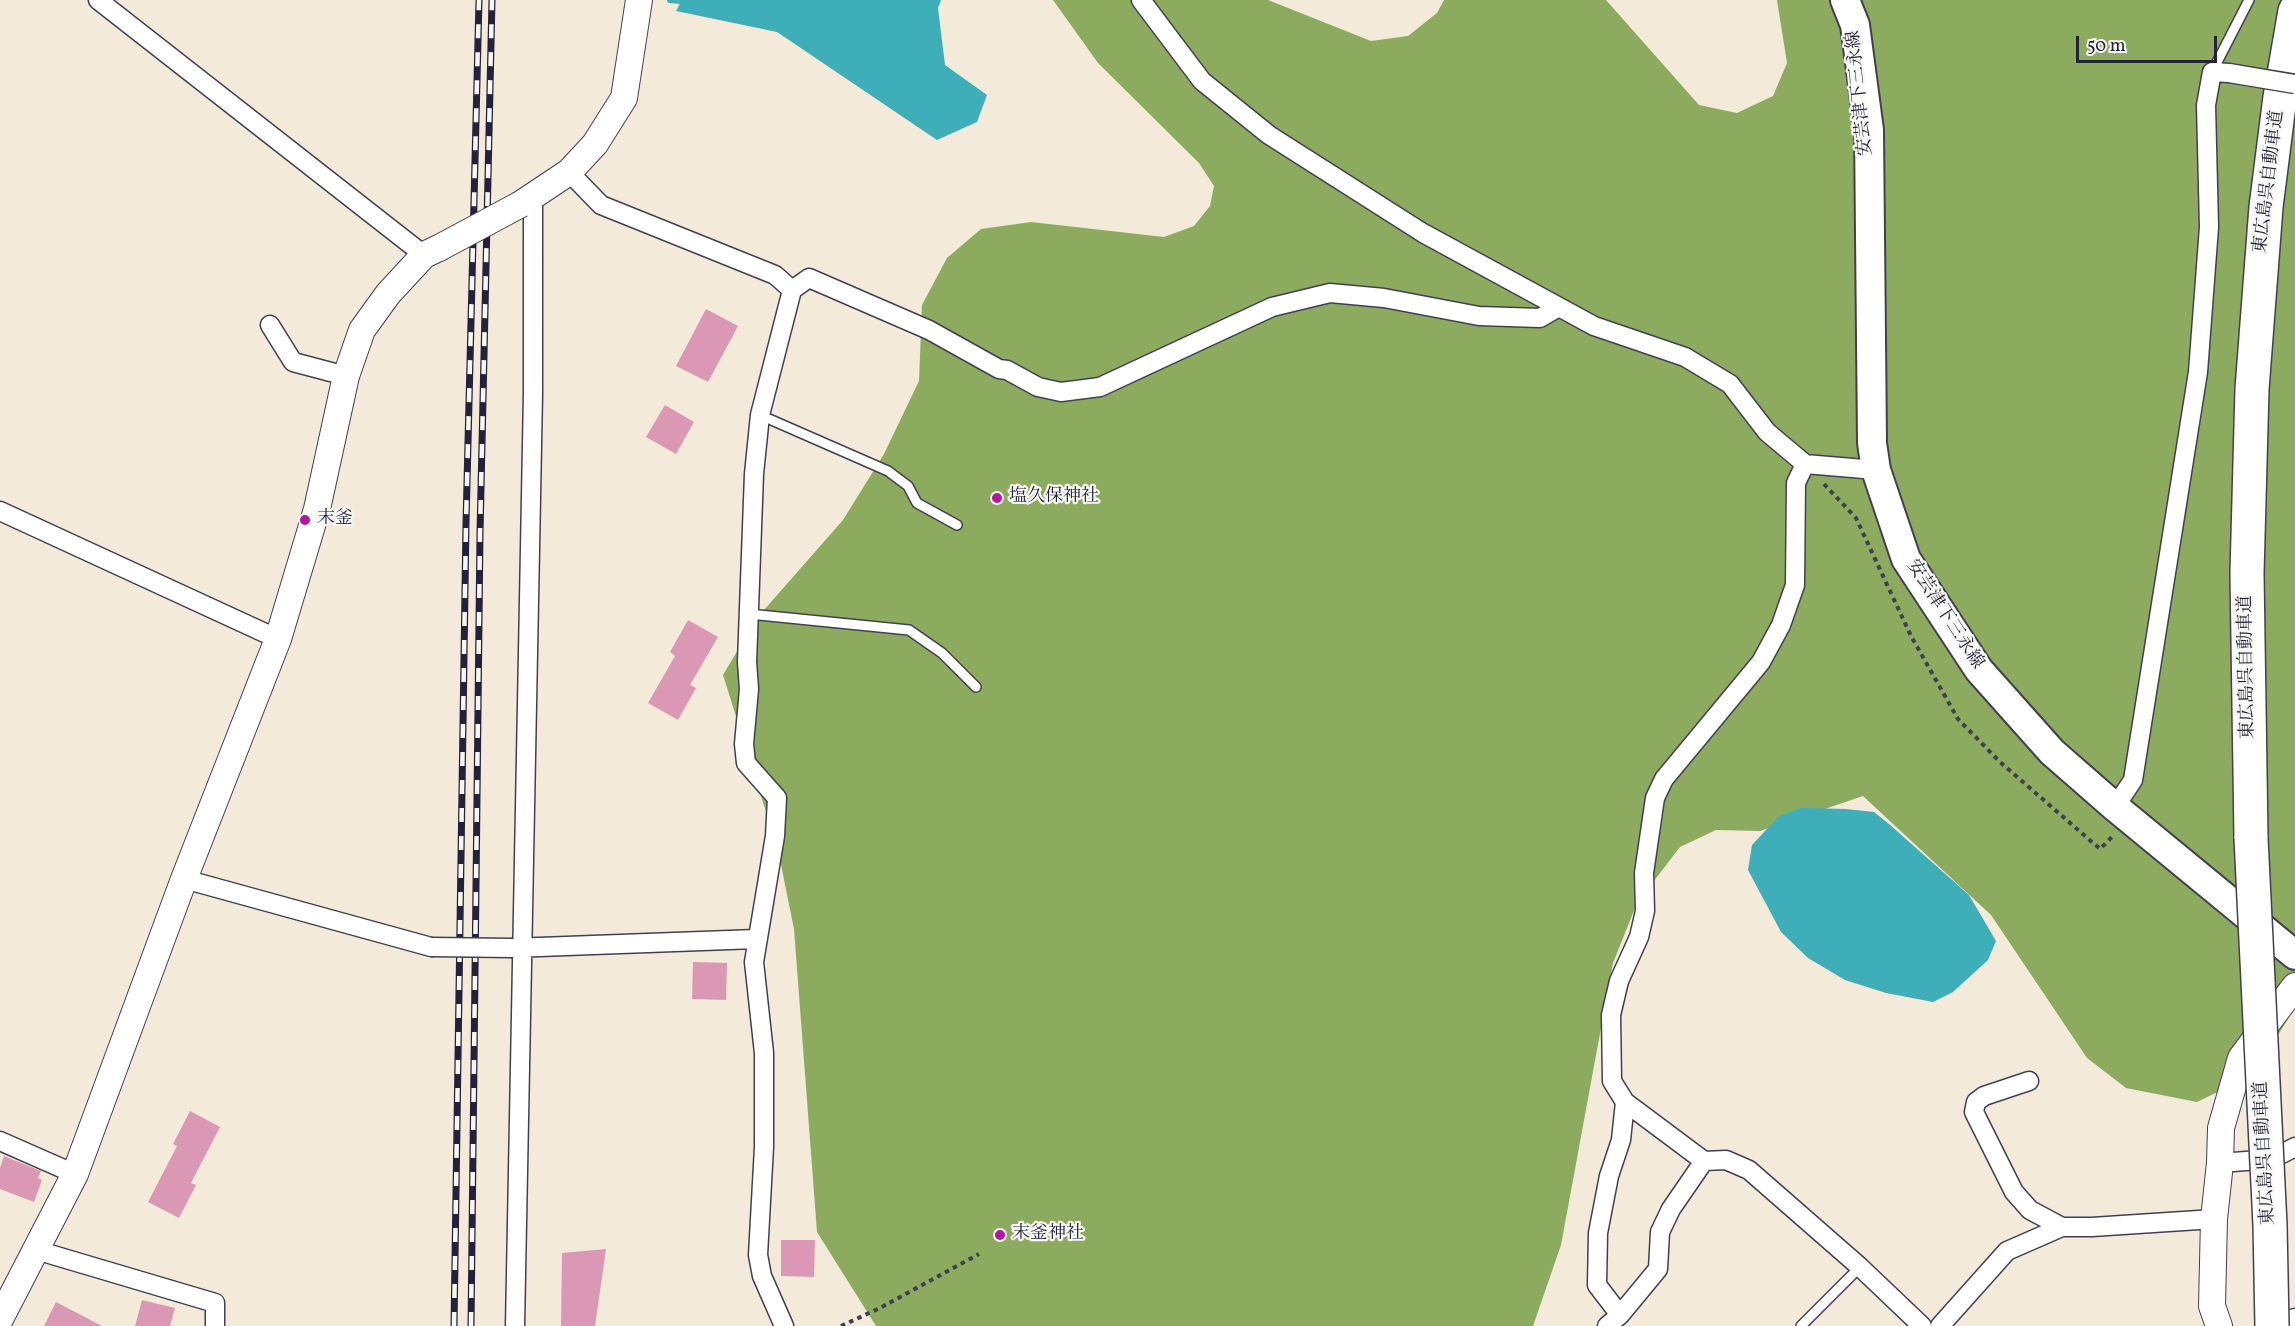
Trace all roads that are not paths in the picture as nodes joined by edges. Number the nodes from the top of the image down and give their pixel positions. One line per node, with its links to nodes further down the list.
1 (98, 0): 11 (street)
2 (639, 0): 9 (street)
3 (1141, 0): 13 (street)
4 (1845, 0): 18 (main road, 安芸津下三永線)
5 (2249, 0): 7 (lane)
6 (2295, 11): 38 (highway, 東広島呉自動車道, bridge)
7 (2221, 73): 8 (street, bridge); 24 (street)
8 (2295, 84)
9 (569, 172): 10 (street); 12 (street)
10 (527, 201): 11 (street, bridge); 27 (street)
11 (432, 251): 15 (street)
12 (792, 290): 13 (street); 16 (street)
13 (1559, 307): 17 (street)
14 (270, 325): 15 (street)
15 (346, 376): 22 (street)
16 (760, 415): 20 (lane); 21 (street)
17 (1805, 464): 18 (street); 31 (street)
18 (1876, 470): 24 (main road, 安芸津下三永線)
19 (0, 511): 22 (street)
20 (957, 525)
21 (749, 614): 23 (lane); 26 (street)
22 (278, 639): 25 (street)
23 (976, 687)
24 (2115, 807): 28 (main road, 安芸津下三永線)
25 (184, 879): 27 (street, bridge); 36 (street)
26 (756, 939): 27 (street); 47 (street)
27 (518, 947): 46 (street)
28 (2295, 955)
29 (2295, 986): 35 (street)
30 (2029, 1081): 39 (street)
31 (1625, 1102): 34 (street); 44 (street)
32 (0, 1141): 36 (street)
33 (2295, 1146): 35 (street)
34 (1704, 1161): 41 (street); 44 (street)
35 (2220, 1163): 37 (street)
36 (75, 1174): 40 (street)
37 (2214, 1219): 39 (street); 51 (street)
38 (2270, 1225): 52 (highway, 東広島呉自動車道, bridge); 53 (highway, bridge)
39 (2062, 1227): 50 (street)
40 (36, 1250): 43 (street); 45 (street)
41 (1860, 1267): 48 (lane); 49 (street)
42 (2295, 1318): 52 (street)
43 (0, 1319)
44 (1614, 1320)
45 (215, 1326)
46 (515, 1326)
47 (784, 1326)
48 (1801, 1326)
49 (1922, 1326)
50 (1940, 1326)
51 (2219, 1326)
52 (2270, 1326)
53 (2278, 1326)

